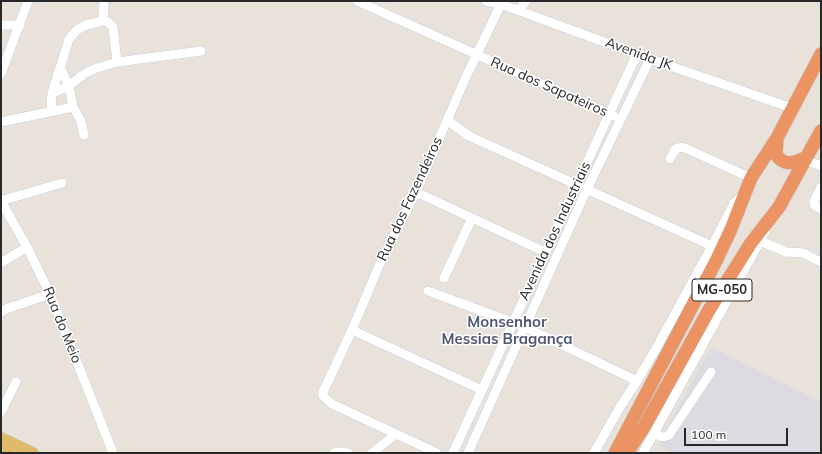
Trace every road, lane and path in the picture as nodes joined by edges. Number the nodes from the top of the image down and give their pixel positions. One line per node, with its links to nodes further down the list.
1 (28, 1): 10 (street)
2 (104, 1): 8 (street)
3 (357, 1): 14 (street, Rua dos Sapateiros)
4 (486, 1): 6 (street, Avenida JK)
5 (526, 1): 7 (street)
6 (501, 2): 7 (street, Avenida JK); 14 (street, Rua dos Fazendeiros)
7 (519, 10): 12 (street, Avenida JK)
8 (103, 21): 16 (street); 17 (street)
9 (1, 25): 10 (street)
10 (20, 25): 18 (street)
11 (201, 51): 16 (street)
12 (637, 54): 15 (street, Avenida JK); 24 (street, Avenida dos Industriais)
13 (821, 54): 22 (highway, MG-050)
14 (478, 55): 24 (street, Rua dos Sapateiros); 26 (street, Rua dos Fazendeiros)
15 (650, 59): 22 (street, Avenida JK); 25 (street, Avenida dos Industriais)
16 (116, 62): 19 (street)
17 (60, 66): 19 (street); 20 (street)
18 (1, 74)
19 (69, 86): 20 (street); 21 (street)
20 (52, 93): 23 (street)
21 (73, 107): 23 (street); 29 (street)
22 (792, 108): 30 (highway, MG-050)
23 (51, 111): 27 (street)
24 (610, 115): 25 (street, Rua dos Sapateiros); 36 (street, Avenida dos Industriais)
25 (621, 118): 38 (street, Avenida dos Industriais)
26 (447, 120): 36 (street); 39 (street, Rua dos Fazendeiros)
27 (1, 122)
28 (821, 131): 31 (highway, MG-050)
29 (84, 135)
30 (777, 138): 31 (highway); 34 (highway, MG-050)
31 (806, 158): 33 (street); 42 (highway, MG-050)
32 (670, 159): 34 (street)
33 (821, 166)
34 (751, 178): 40 (highway, MG-050)
35 (62, 183): 41 (street)
36 (576, 185): 38 (street); 48 (street, Avenida dos Industriais)
37 (821, 187): 43 (street)
38 (587, 189): 46 (street); 56 (street, Avenida dos Industriais)
39 (416, 192): 44 (street); 57 (street, Rua dos Fazendeiros)
40 (745, 193): 46 (street); 58 (highway, MG-050)
41 (1, 201): 47 (street, Rua do Meio)
42 (779, 207): 45 (street); 64 (highway, MG-050)
43 (821, 209)
44 (472, 218): 48 (street); 51 (street)
45 (760, 241): 49 (street); 64 (street)
46 (712, 246): 61 (street)
47 (27, 247): 50 (street); 53 (street, Rua do Meio)
48 (545, 252): 55 (street, Avenida dos Industriais)
49 (821, 262)
50 (1, 263)
51 (444, 278)
52 (428, 291): 55 (street)
53 (50, 294): 54 (street); 70 (street, Rua do Meio)
54 (1, 312)
55 (513, 323): 56 (street); 62 (street, Avenida dos Industriais)
56 (525, 327): 61 (street); 76 (street, Avenida dos Industriais)
57 (352, 330): 62 (street); 65 (street, Rua dos Fazendeiros)
58 (670, 349): 78 (highway); 79 (highway, MG-050)
59 (711, 372): 64 (street)
60 (16, 382): 63 (street)
61 (637, 382): 77 (street)
62 (482, 390): 75 (street, Avenida dos Industriais)
63 (1, 412)
64 (650, 430): 80 (highway, MG-050); 81 (highway); 82 (street)
65 (396, 434): 73 (street); 74 (street)
66 (1, 438): 69 (main road)
67 (1, 449): 68 (main road)
68 (9, 453)
69 (32, 453)
70 (113, 453)
71 (334, 453): 72 (street)
72 (348, 453)
73 (372, 453)
74 (436, 453)
75 (453, 453)
76 (468, 453)
77 (594, 453)
78 (608, 453)
79 (615, 453)
80 (627, 453)
81 (632, 453)
82 (643, 453)

